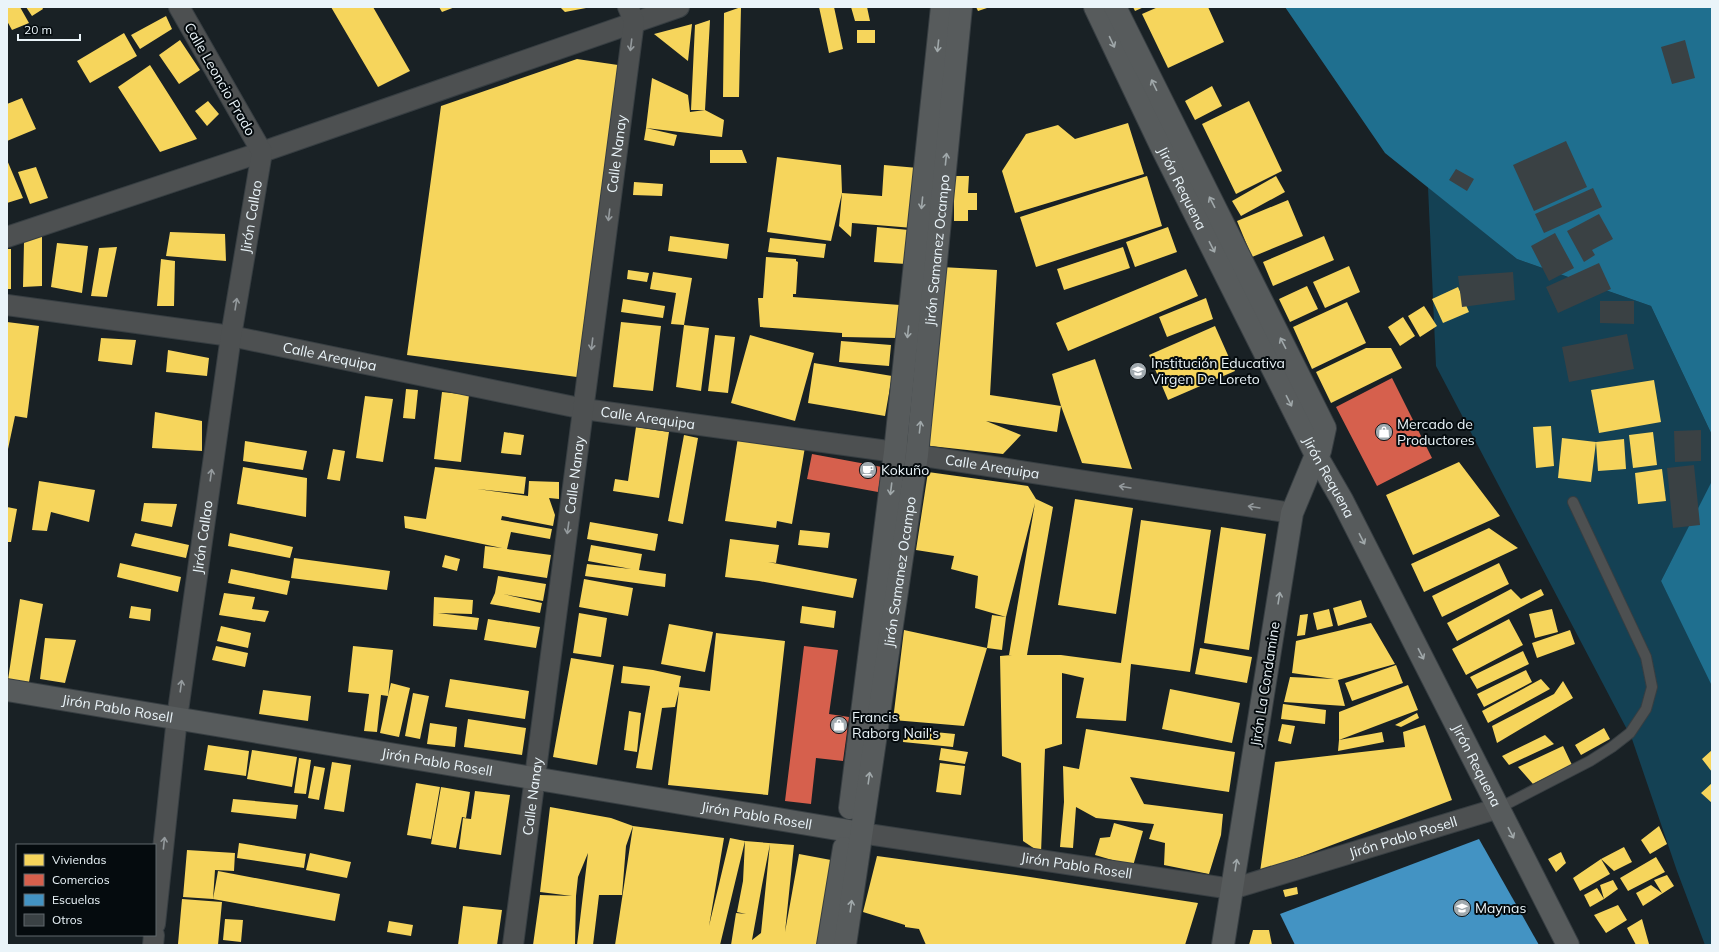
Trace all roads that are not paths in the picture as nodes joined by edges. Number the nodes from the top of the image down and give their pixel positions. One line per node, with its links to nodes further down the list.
1 (179, 7): 9 (street, Calle Leoncio Prado)
2 (679, 7): 7 (street)
3 (942, 7): 15 (street, Jirón Samanez Ocampo, one-way to 15)
4 (961, 7): 16 (street, Jirón Samanez Ocampo, one-way to 4)
5 (1095, 7): 8 (street, Jirón Requena, one-way to 8)
6 (1115, 7): 8 (street, Jirón Requena, one-way to 6)
7 (631, 14): 9 (street); 13 (street, Calle Nanay, one-way to 13)
8 (1171, 143): 14 (street, Jirón Requena, one-way to 8); 17 (street, Jirón Requena, one-way to 17)
9 (262, 152): 10 (street); 12 (street, Jirón Callao, one-way to 9)
10 (7, 238)
11 (7, 305): 12 (street, Calle Arequipa)
12 (231, 336): 13 (street, Calle Arequipa); 21 (street, Jirón Callao, one-way to 12)
13 (584, 409): 15 (street, Calle Arequipa); 22 (street, Calle Nanay, one-way to 22)
14 (1325, 428): 17 (street, Jirón La Condamine)
15 (896, 452): 16 (street, Calle Arequipa); 24 (street, Jirón Samanez Ocampo, one-way to 24)
16 (917, 455): 19 (street, Calle Arequipa, one-way to 16); 24 (street, Jirón Samanez Ocampo, one-way to 16)
17 (1316, 455): 19 (street, Jirón La Condamine); 23 (street, Jirón Requena, one-way to 23)
18 (1573, 502): 23 (lane)
19 (1292, 513): 25 (street, Jirón La Condamine, one-way to 19)
20 (7, 690): 21 (street, Jirón Pablo Rosell)
21 (177, 718): 22 (street, Jirón Pablo Rosell); 26 (street, Jirón Callao, one-way to 21)
22 (535, 779): 24 (street, Jirón Pablo Rosell); 27 (street, Calle Nanay)
23 (1499, 808): 25 (street, Jirón Pablo Rosell); 31 (street, Jirón Requena, one-way to 31)
24 (854, 832): 25 (street, Jirón Pablo Rosell); 28 (street, Jirón Samanez Ocampo); 29 (street, Jirón Samanez Ocampo, one-way to 24)
25 (1232, 889): 30 (street, Jirón La Condamine)
26 (156, 915)
27 (513, 945)
28 (828, 945)
29 (845, 945)
30 (1223, 945)
31 (1568, 945)

